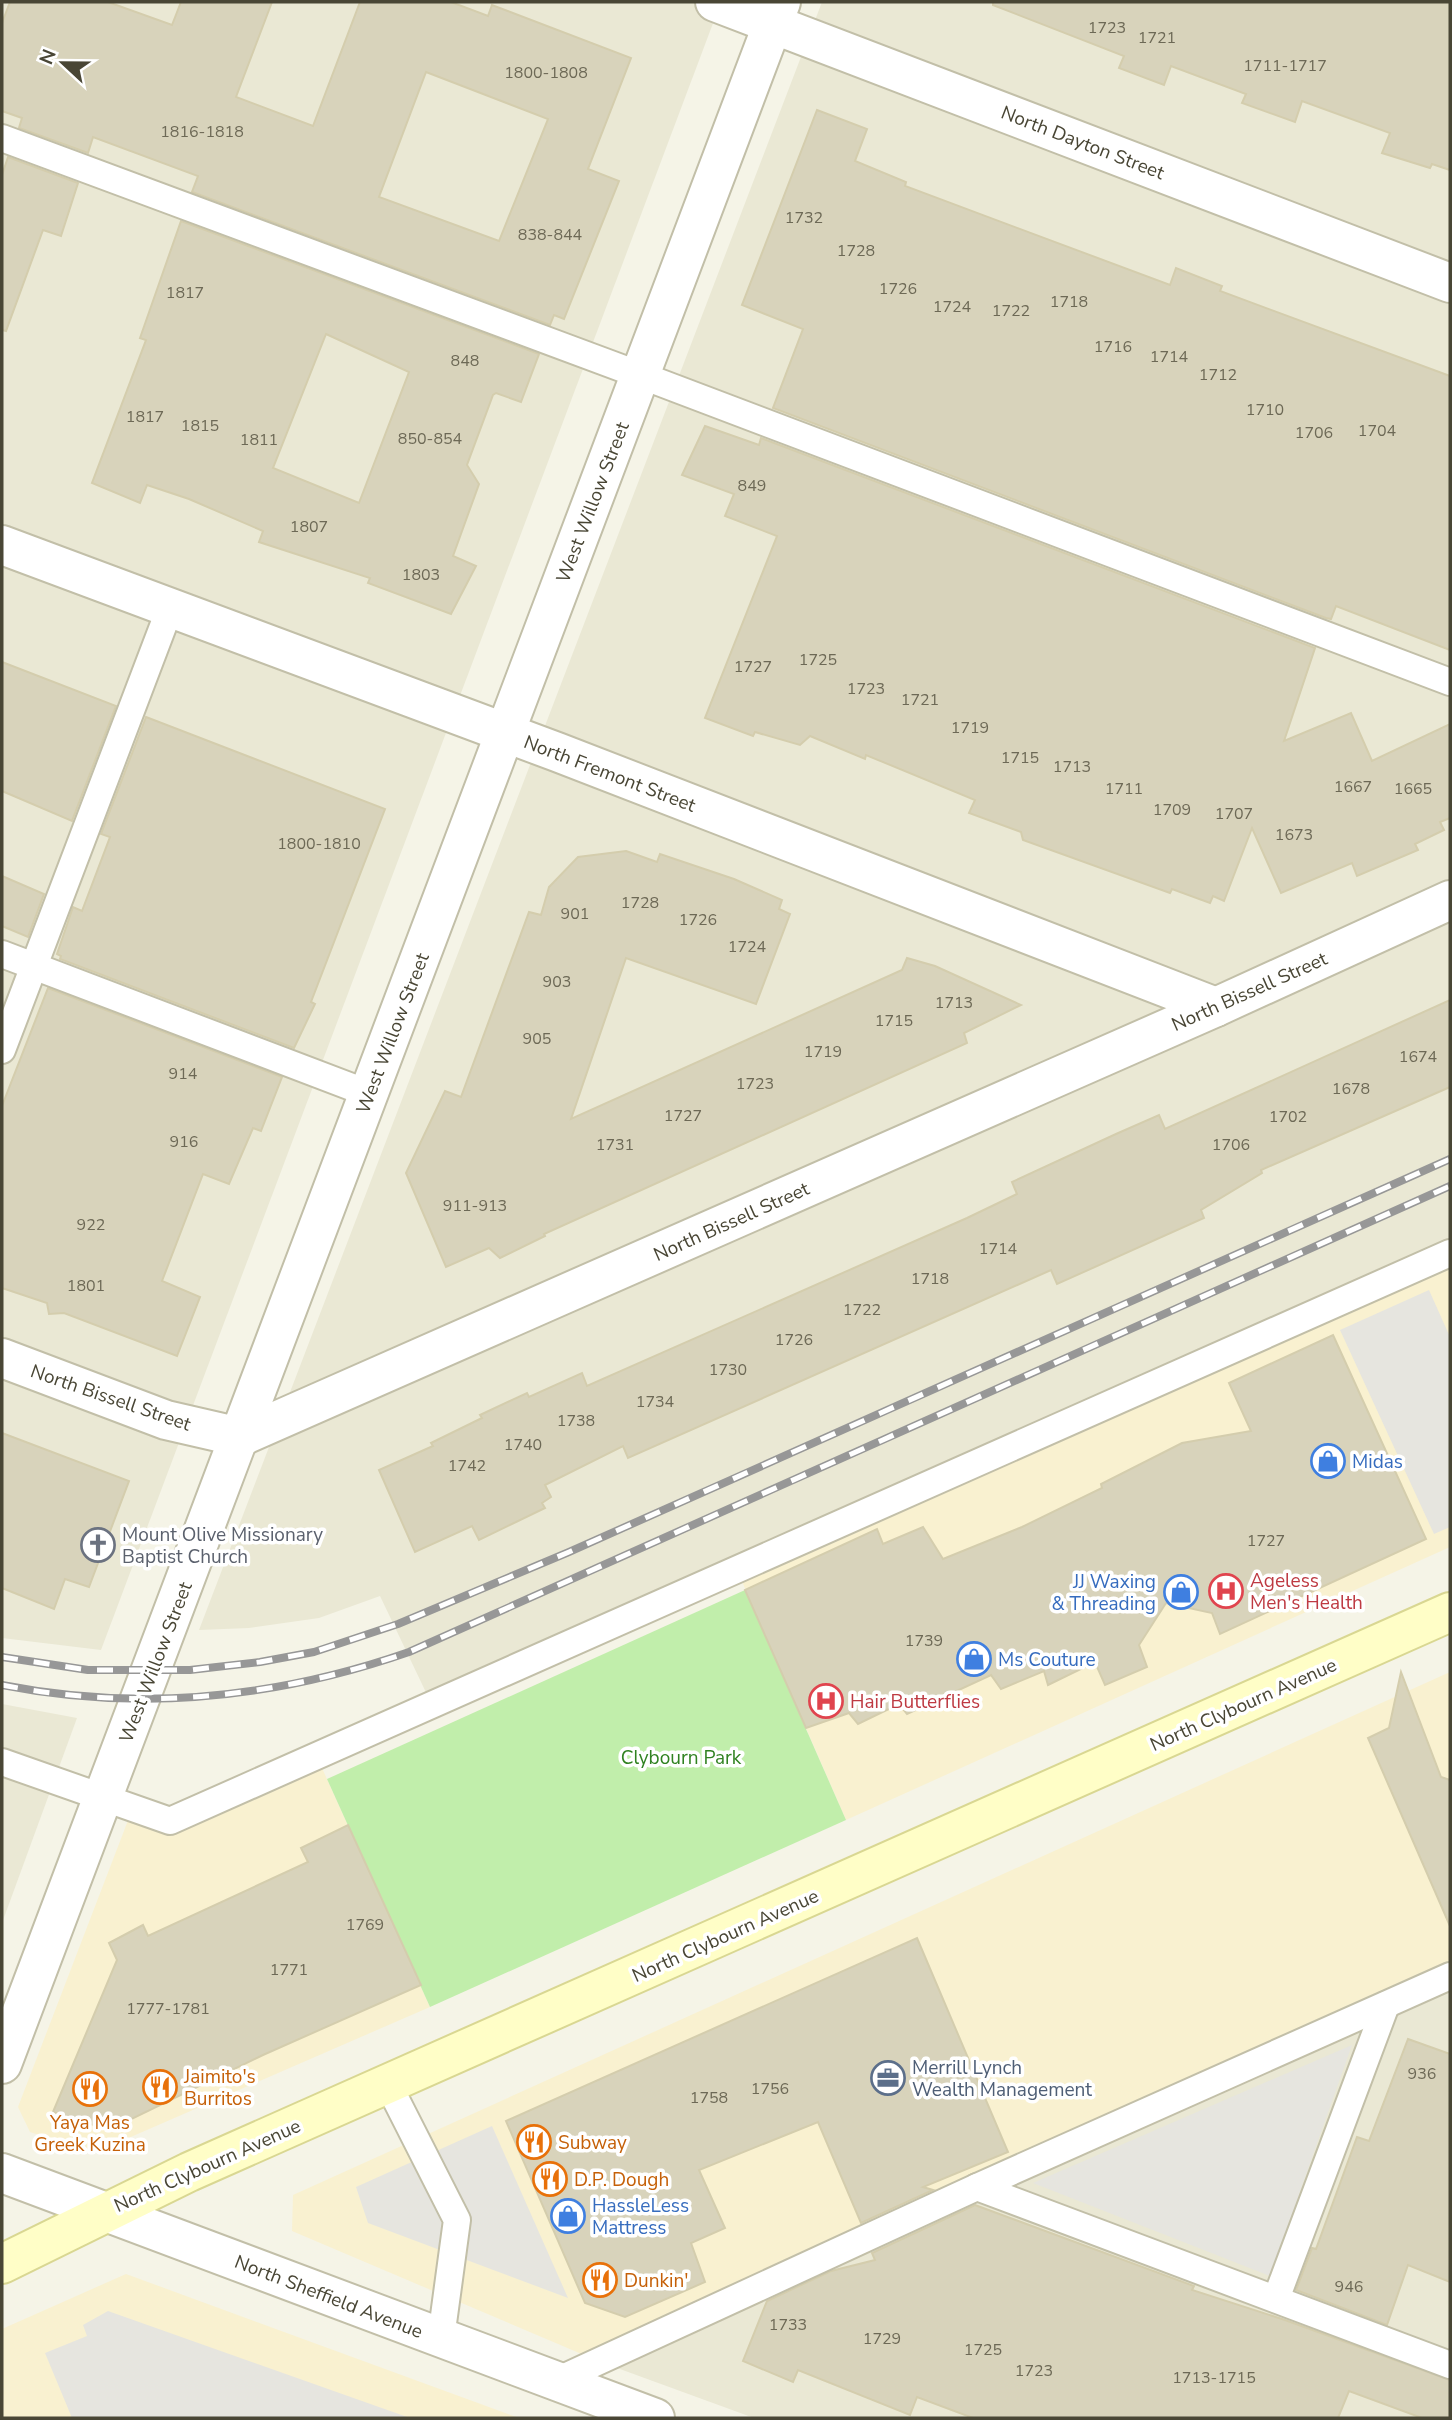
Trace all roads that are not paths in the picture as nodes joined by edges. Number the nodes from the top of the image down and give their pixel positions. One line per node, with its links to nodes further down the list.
1 (715, 2): 2 (street, North Dayton Street)
2 (777, 13): 4 (street, North Dayton Street); 5 (street, West Willow Street)
3 (2, 138): 5 (lane)
4 (1450, 284)
5 (640, 375): 8 (lane); 9 (street, West Willow Street)
6 (2, 545): 7 (street, North Fremont Street)
7 (170, 608): 9 (street, North Fremont Street); 12 (lane)
8 (1450, 682)
9 (505, 733): 13 (street, North Fremont Street); 15 (street, West Willow Street)
10 (1450, 900): 13 (street, North Bissell Street)
11 (2, 954): 12 (lane)
12 (33, 966): 14 (lane); 15 (lane)
13 (1216, 1007): 18 (street, North Bissell Street)
14 (2, 1050)
15 (370, 1094): 18 (street, West Willow Street)
16 (1450, 1253): 21 (lane)
17 (2, 1359): 18 (street, North Bissell Street)
18 (240, 1437): 21 (street, West Willow Street)
19 (1450, 1612): 25 (main road, North Clybourn Avenue)
20 (2, 1762): 21 (lane)
21 (103, 1800): 24 (street, West Willow Street)
22 (1450, 1976): 23 (lane)
23 (1386, 2005): 27 (lane); 30 (lane)
24 (2, 2064)
25 (388, 2084): 28 (main road, North Clybourn Avenue); 31 (lane)
26 (2, 2173): 28 (street, North Sheffield Avenue)
27 (977, 2187): 30 (lane); 33 (lane)
28 (105, 2211): 29 (main road, North Clybourn Avenue); 31 (street, North Sheffield Avenue)
29 (2, 2264)
30 (1276, 2299): 32 (lane)
31 (441, 2338): 33 (street, North Sheffield Avenue)
32 (1450, 2365)
33 (556, 2381): 34 (street, North Sheffield Avenue)
34 (655, 2418)

